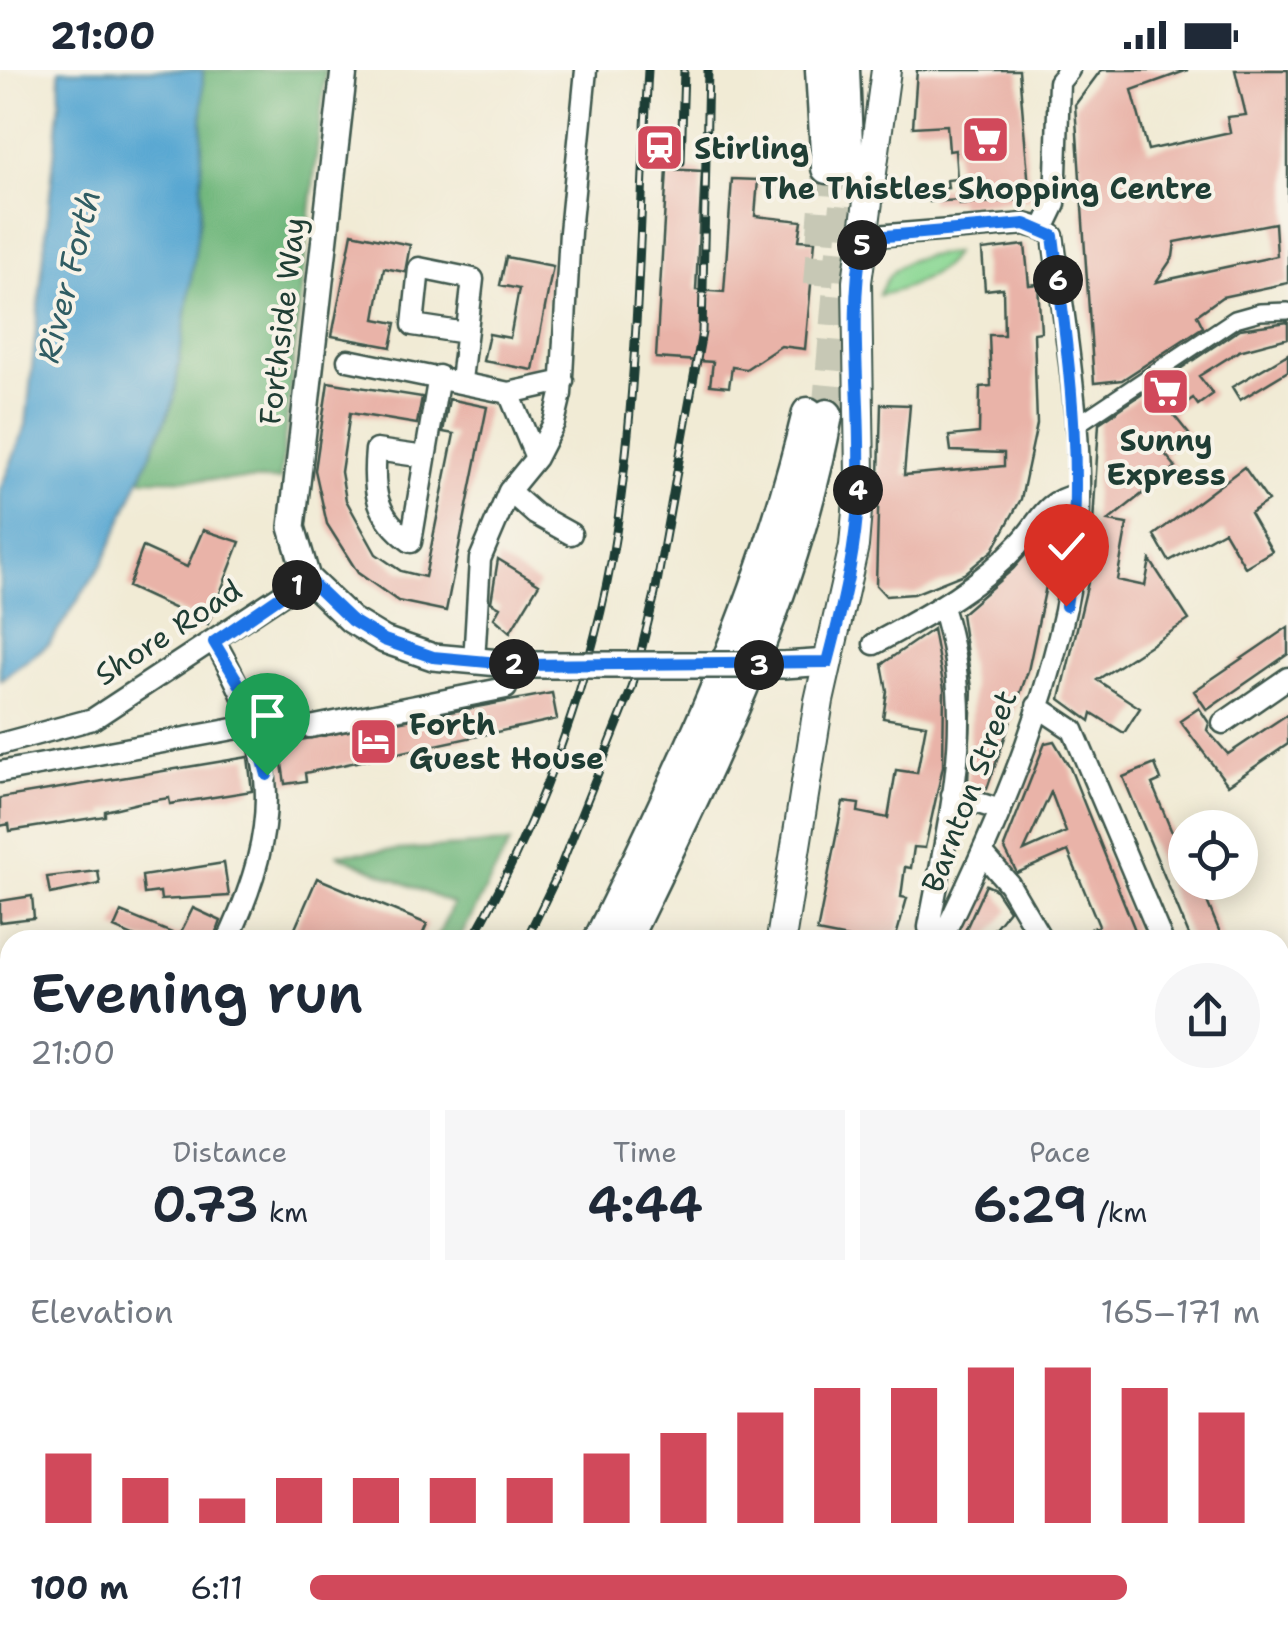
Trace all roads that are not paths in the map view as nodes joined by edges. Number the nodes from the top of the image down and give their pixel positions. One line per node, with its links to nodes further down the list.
1 (344, 70): 22 (street, Forthside Way)
2 (586, 70): 14 (street)
3 (821, 70): 4 (main road)
4 (844, 70)
5 (886, 70): 8 (main road)
6 (1069, 70): 7 (street)
7 (1044, 228): 8 (street); 16 (street, Barnton Street)
8 (863, 238): 27 (main road)
9 (1288, 311): 16 (street)
10 (466, 333): 10 (street); 13 (street)
11 (348, 360): 12 (street)
12 (438, 376): 13 (street); 17 (street)
13 (461, 380): 15 (street)
14 (563, 381): 15 (street); 18 (street)
15 (508, 393): 18 (street)
16 (1075, 426): 20 (street, Barnton Street)
17 (425, 457): 17 (street)
18 (536, 458): 19 (street)
19 (509, 490): 21 (street); 26 (street)
20 (1076, 495): 23 (street); 30 (street, Barnton Street)
21 (571, 534)
22 (307, 578): 24 (street, Shore Road); 26 (street)
23 (942, 607): 25 (street); 35 (street)
24 (214, 642): 32 (street); 33 (street, Shore Road)
25 (874, 644)
26 (474, 662): 27 (street, bridge)
27 (828, 662): 41 (main road)
28 (1288, 678): 31 (street)
29 (506, 688): 32 (street)
30 (1036, 706): 36 (street, Barnton Street); 45 (street)
31 (1223, 724)
32 (256, 726): 34 (street); 38 (street)
33 (0, 744)
34 (0, 772)
35 (952, 795): 36 (street); 42 (street)
36 (1001, 810): 37 (street, Barnton Street)
37 (984, 855): 43 (street, Barnton Street); 44 (street)
38 (232, 930)
39 (605, 930): 40 (main road)
40 (630, 930)
41 (783, 930)
42 (938, 930)
43 (940, 930)
44 (1036, 930)
45 (1158, 930)

